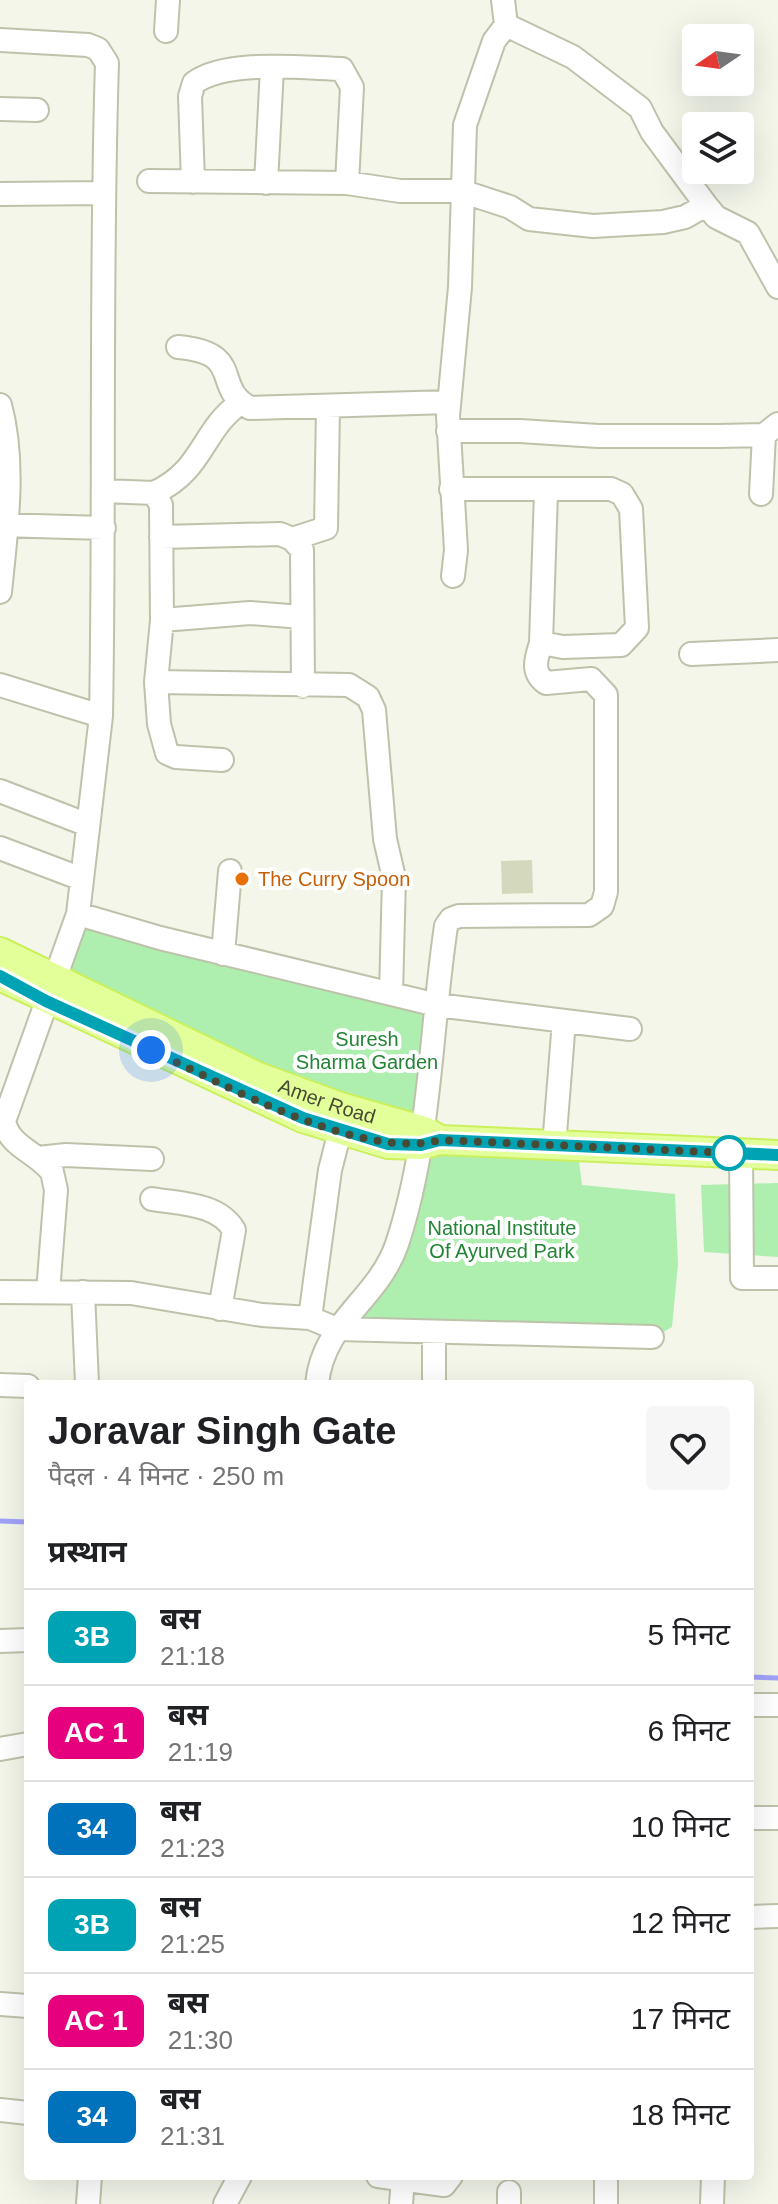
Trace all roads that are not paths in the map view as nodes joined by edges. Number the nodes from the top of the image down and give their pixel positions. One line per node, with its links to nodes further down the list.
1 (168, 0): 4 (street)
2 (503, 0): 3 (street)
3 (506, 25): 13 (street); 16 (street)
4 (166, 31)
5 (0, 40): 14 (street)
6 (272, 68): 10 (street); 11 (street); 12 (street)
7 (0, 109): 8 (street)
8 (37, 110)
9 (149, 181): 10 (street)
10 (193, 182): 11 (street)
11 (266, 183): 12 (street)
12 (347, 183): 13 (street)
13 (461, 191): 16 (street); 19 (street)
14 (103, 193): 15 (street); 26 (street)
15 (0, 194)
16 (706, 205): 17 (street)
17 (778, 287)
18 (178, 347): 20 (street)
19 (449, 402): 22 (street); 24 (street)
20 (240, 403): 22 (street); 28 (street)
21 (0, 405): 30 (street)
22 (328, 407): 33 (street)
23 (771, 430): 24 (street); 29 (street)
24 (448, 431): 25 (street)
25 (451, 489): 27 (street); 34 (street)
26 (104, 491): 28 (street); 31 (street)
27 (546, 492): 38 (street); 38 (street)
28 (154, 493): 32 (street)
29 (761, 494)
30 (4, 525): 31 (street); 35 (street)
31 (104, 528): 44 (street)
32 (161, 537): 33 (street); 37 (street)
33 (292, 539): 36 (street)
34 (453, 576)
35 (0, 592)
36 (302, 617): 37 (street); 43 (street)
37 (162, 620): 41 (street)
38 (541, 643): 57 (street)
39 (778, 650): 40 (street)
40 (691, 654)
41 (156, 682): 43 (street); 45 (street)
42 (0, 685): 44 (street)
43 (303, 686): 56 (street)
44 (101, 716): 47 (street)
45 (222, 760)
46 (0, 791): 47 (street)
47 (88, 825): 50 (street)
48 (0, 848): 50 (street)
49 (230, 871): 53 (street)
50 (82, 879): 51 (street)
51 (78, 914): 53 (street); 55 (street)
52 (0, 952): 55 (main road, Amer Road)
53 (223, 954): 56 (street)
54 (0, 976): 55 (main road, Amer Road)
55 (50, 990): 60 (street); 61 (main road, Amer Road); 62 (main road, Amer Road)
56 (391, 994): 57 (street)
57 (437, 1005): 58 (street); 62 (street)
58 (564, 1021): 59 (street); 64 (street)
59 (630, 1029)
60 (3, 1107): 63 (street)
61 (340, 1131): 62 (main road, Amer Road); 75 (street)
62 (428, 1139): 64 (main road, Amer Road); 76 (street)
63 (7, 1142): 67 (street)
64 (554, 1146): 65 (main road, Amer Road)
65 (741, 1153): 66 (main road, Amer Road); 70 (street)
66 (778, 1155)
67 (38, 1158): 68 (street); 72 (street)
68 (152, 1159)
69 (152, 1199): 74 (street)
70 (778, 1278)
71 (0, 1292): 72 (street)
72 (48, 1292): 73 (street)
73 (83, 1292): 74 (street); 79 (street)
74 (220, 1309): 75 (street)
75 (310, 1318): 76 (street)
76 (337, 1329): 77 (street); 80 (street)
77 (434, 1332): 78 (street); 81 (street)
78 (652, 1337)
79 (87, 1380)
80 (318, 1380)
81 (434, 1380)
82 (0, 1385): 83 (street)
83 (24, 1386)
84 (24, 1640): 85 (street)
85 (0, 1641)
86 (754, 1705): 87 (street)
87 (778, 1705)
88 (24, 1745): 89 (street)
89 (0, 1749)
90 (754, 1818): 91 (street)
91 (778, 1818)
92 (778, 1916): 93 (street)
93 (754, 1917)
94 (0, 2004): 95 (street)
95 (24, 2006)
96 (0, 2110): 97 (street)
97 (24, 2113)
98 (90, 2180): 105 (street)
99 (238, 2180): 106 (street)
100 (403, 2180): 107 (street)
101 (410, 2180): 102 (street)
102 (448, 2180)
103 (606, 2180): 108 (street)
104 (713, 2180): 109 (street)
105 (88, 2204)
106 (225, 2204)
107 (401, 2204)
108 (606, 2204)
109 (712, 2204)

